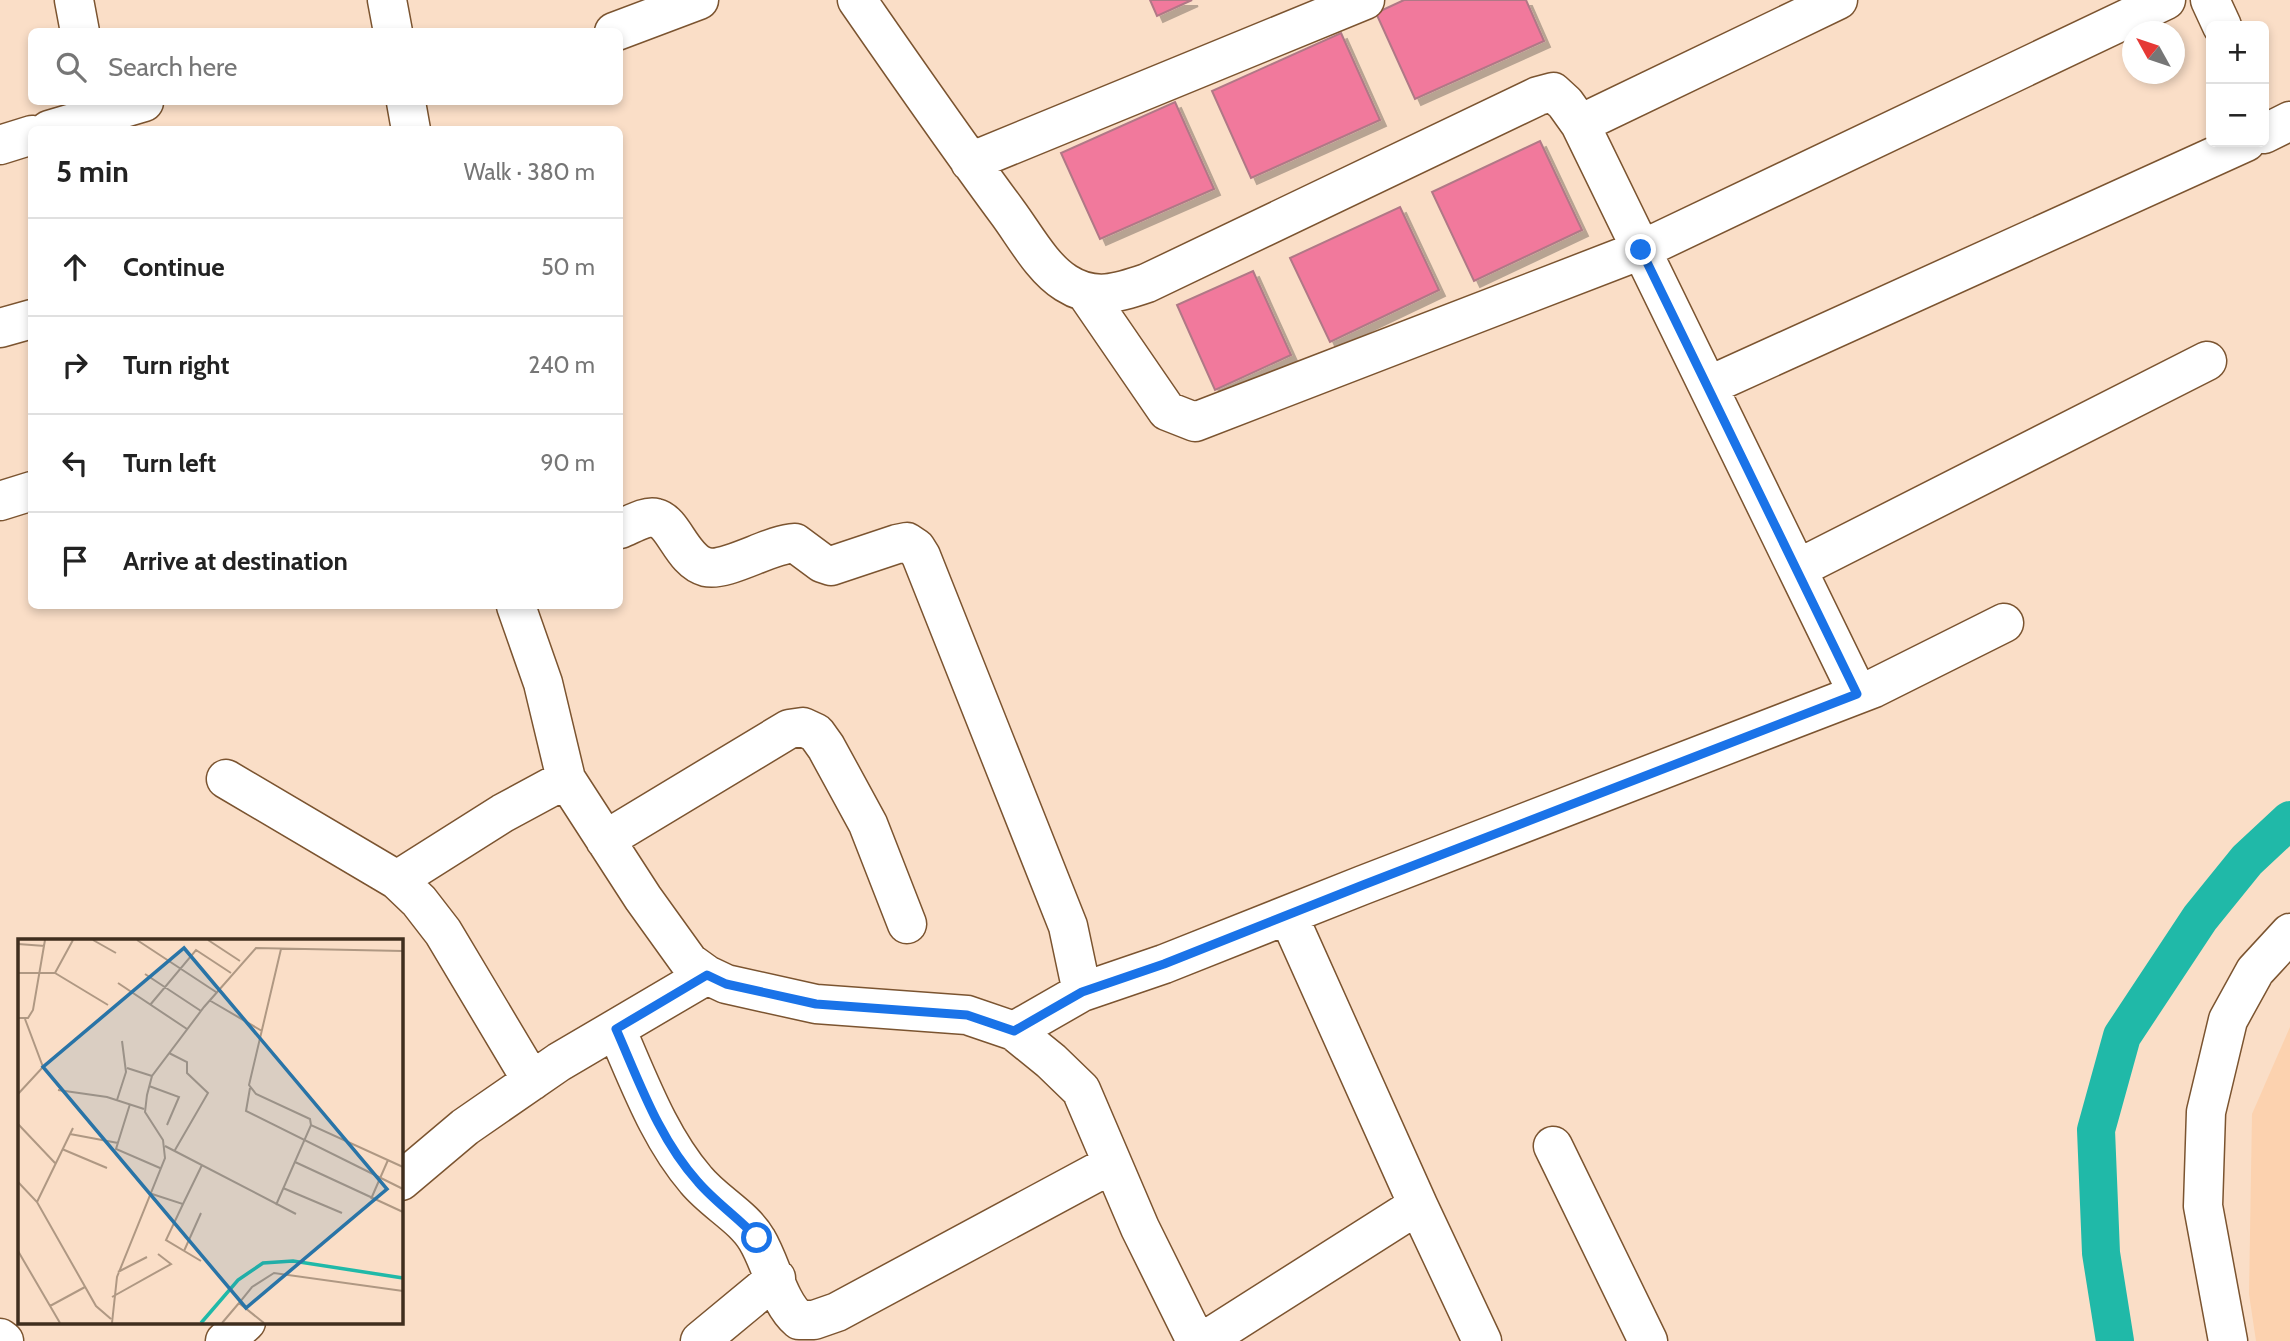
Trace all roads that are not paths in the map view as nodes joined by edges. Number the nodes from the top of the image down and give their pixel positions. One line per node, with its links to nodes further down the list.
1 (74, 0): 10 (street)
2 (387, 0): 11 (street)
3 (699, 0): 12 (street)
4 (857, 0): 20 (street)
5 (1365, 0): 20 (street)
6 (1838, 0): 15 (street)
7 (2165, 0): 21 (street)
8 (2210, 0): 9 (street)
9 (2219, 21)
10 (79, 28)
11 (392, 28)
12 (623, 29)
13 (133, 105): 14 (street)
14 (96, 115): 16 (street)
15 (1580, 124): 21 (street); 22 (street)
16 (62, 126)
17 (28, 136): 18 (street)
18 (0, 145)
19 (2229, 147): 26 (street)
20 (970, 162): 22 (street)
21 (1641, 250): 22 (street); 26 (street)
22 (1086, 293)
23 (28, 320): 24 (street)
24 (0, 328)
25 (2207, 361): 30 (street)
26 (1708, 386): 30 (street)
27 (28, 492): 28 (street)
28 (0, 501)
29 (623, 529): 42 (street)
30 (1797, 569): 33 (street)
31 (517, 609): 35 (street)
32 (2004, 623): 33 (street)
33 (1857, 694): 38 (street)
34 (226, 779): 37 (street)
35 (566, 779): 36 (street); 37 (street)
36 (605, 840): 39 (street); 41 (street)
37 (397, 880): 45 (street)
38 (1288, 915): 42 (street); 49 (street)
39 (907, 924)
40 (2290, 933): 58 (street)
41 (707, 975): 43 (street); 44 (street)
42 (1082, 992): 44 (street)
43 (616, 1029): 45 (street); 50 (street)
44 (1014, 1031): 47 (street)
45 (532, 1081): 48 (street)
46 (1553, 1146): 57 (street)
47 (1112, 1164): 50 (street); 54 (street)
48 (402, 1180)
49 (1418, 1205): 55 (street); 56 (street)
50 (776, 1279): 53 (street)
51 (244, 1324): 52 (street)
52 (225, 1341)
53 (701, 1341)
54 (1196, 1341)
55 (1204, 1341)
56 (1482, 1341)
57 (1648, 1341)
58 (2228, 1341)

